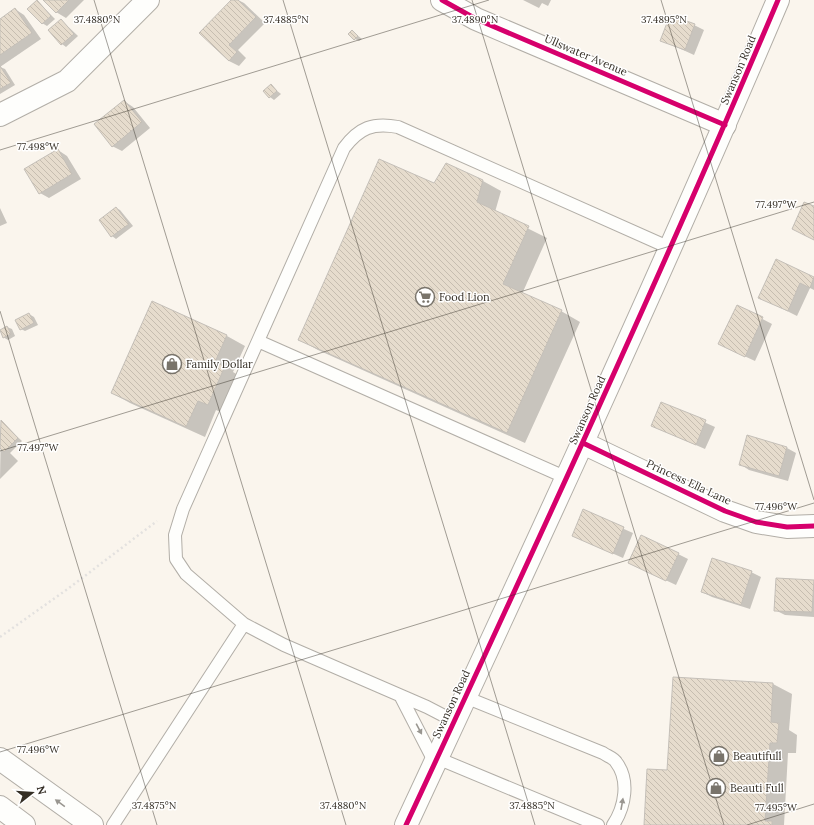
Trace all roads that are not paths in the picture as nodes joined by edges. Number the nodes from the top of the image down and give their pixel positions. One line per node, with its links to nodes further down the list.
1 (148, 0): 4 (street)
2 (442, 0): 5 (street, Ullswater Avenue)
3 (778, 0): 5 (street, Swanson Road)
4 (0, 114)
5 (725, 125): 6 (street, Swanson Road)
6 (670, 248): 7 (lane); 8 (street, Swanson Road)
7 (258, 341): 9 (lane); 11 (lane)
8 (583, 443): 9 (street, Swanson Road); 10 (street, Princess Ella Lane)
9 (567, 478): 13 (street, Swanson Road)
10 (814, 526)
11 (244, 624): 12 (lane); 20 (lane)
12 (401, 697): 14 (lane); 16 (lane, one-way to 16)
13 (465, 697): 14 (street, Swanson Road); 23 (lane, one-way to 13)
14 (454, 721): 16 (street, Swanson Road)
15 (0, 759): 19 (street, one-way to 15)
16 (436, 760): 21 (street, Swanson Road); 22 (lane)
17 (0, 807): 18 (street)
18 (24, 825)
19 (92, 825)
20 (113, 825)
21 (406, 825)
22 (598, 825)
23 (613, 825)

